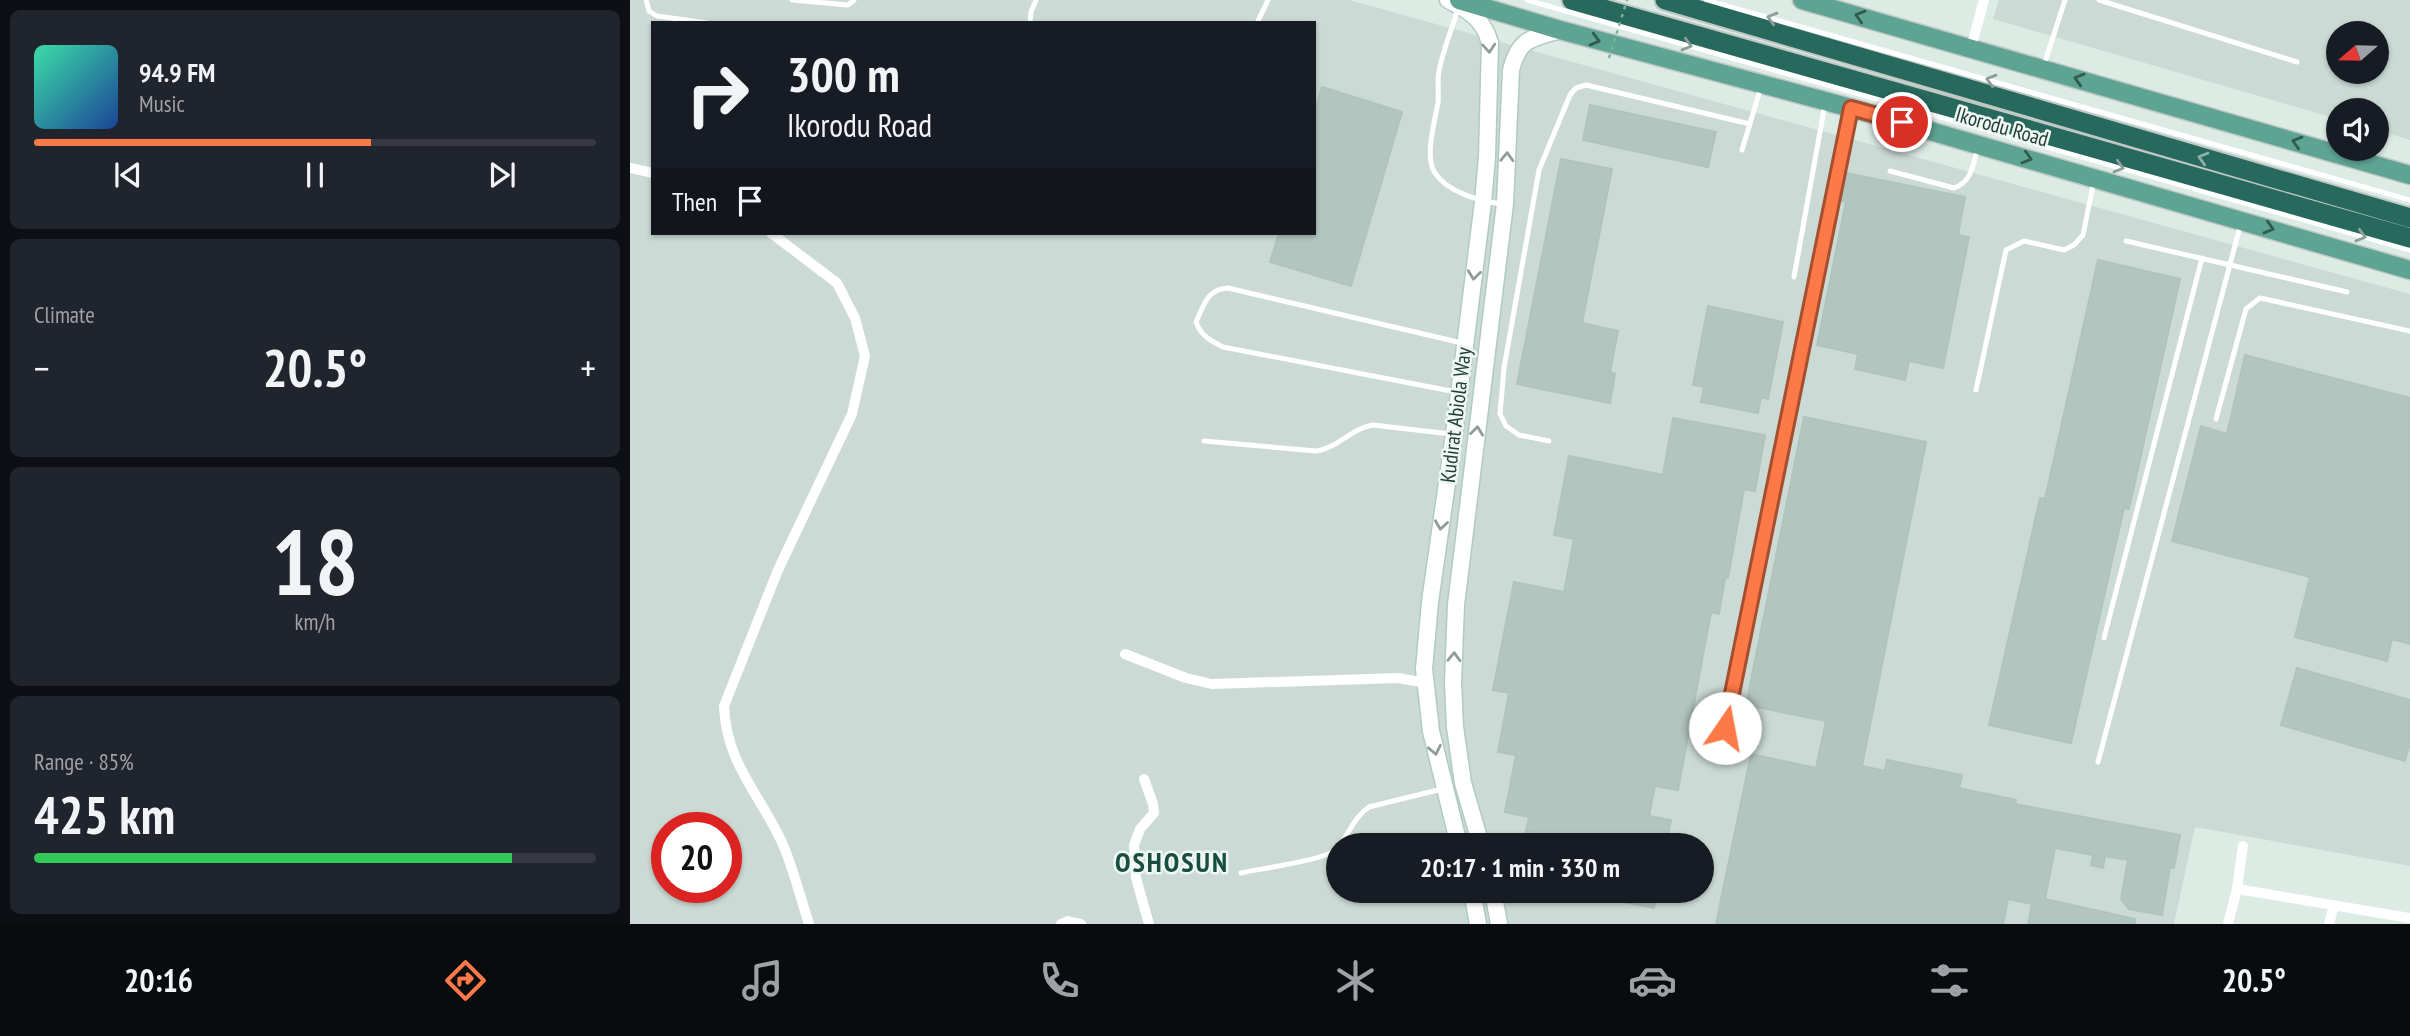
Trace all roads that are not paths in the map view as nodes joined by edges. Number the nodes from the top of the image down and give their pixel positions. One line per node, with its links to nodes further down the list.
1 (646, 0): 15 (lane)
2 (792, 0): 3 (lane)
3 (855, 0)
4 (1036, 0): 16 (lane)
5 (1268, 0): 17 (lane)
6 (1527, 0): 41 (lane, one-way to 41)
7 (1572, 0): 39 (highway, Ikorodu Road)
8 (1665, 0): 36 (highway, Ikorodu Road, one-way to 8)
9 (1706, 0): 33 (lane, one-way to 9)
10 (1802, 0): 19 (main road, one-way to 10)
11 (1984, 0): 19 (street)
12 (2064, 0): 21 (lane)
13 (2099, 0): 20 (lane)
14 (1455, 2): 18 (main road, Ikorodu Road); 34 (main road, Kudirat Abiola Way, one-way to 34); 34 (lane)
15 (693, 21)
16 (1030, 21)
17 (1258, 21)
18 (1560, 30): 22 (main road, Ikorodu Road, one-way to 22); 35 (main road, Kudirat Abiola Way, one-way to 18)
19 (1971, 48): 21 (main road)
20 (2297, 62)
21 (2043, 68): 31 (main road, one-way to 21)
22 (1762, 84): 23 (main road, Ikorodu Road); 25 (lane)
23 (1826, 101): 24 (main road, Ikorodu Road); 45 (lane)
24 (1851, 108): 26 (main road, Ikorodu Road); 58 (lane)
25 (1750, 124): 27 (lane); 54 (lane)
26 (1979, 144): 29 (lane); 32 (main road, Ikorodu Road, one-way to 32)
27 (1742, 150)
28 (630, 168): 30 (street)
29 (1890, 171)
30 (651, 173)
31 (2410, 175)
32 (2094, 177): 37 (main road, Ikorodu Road); 49 (lane)
33 (2410, 200)
34 (1483, 202): 35 (lane); 48 (main road, Kudirat Abiola Way, one-way to 48)
35 (1505, 204): 63 (main road, Kudirat Abiola Way, one-way to 35)
36 (2410, 218)
37 (2241, 220): 43 (lane); 44 (main road, Ikorodu Road, one-way to 44)
38 (774, 235): 71 (street)
39 (2410, 238)
40 (2126, 241): 42 (lane)
41 (2410, 250)
42 (2202, 258): 43 (lane); 55 (lane)
43 (2229, 265): 46 (lane); 59 (lane)
44 (2410, 270)
45 (1794, 277)
46 (2347, 292)
47 (2410, 331): 51 (lane)
48 (1465, 343): 50 (main road, Kudirat Abiola Way); 50 (lane)
49 (1976, 390)
50 (1460, 392): 52 (main road, Kudirat Abiola Way)
51 (2217, 419)
52 (1454, 434): 53 (lane); 57 (main road, Kudirat Abiola Way, one-way to 57)
53 (1204, 441)
54 (1549, 441)
55 (2104, 638)
56 (1125, 654): 57 (street)
57 (1426, 683): 61 (main road, Kudirat Abiola Way, one-way to 61)
58 (1725, 728)
59 (2098, 762)
60 (1144, 779): 74 (street)
61 (1444, 788): 62 (main road, Kudirat Abiola Way); 65 (lane)
62 (1456, 833)
63 (1477, 833)
64 (2243, 846): 66 (street)
65 (1241, 873)
66 (2237, 889): 69 (street); 77 (street)
67 (1474, 903): 75 (main road)
68 (1495, 903): 76 (main road)
69 (2334, 905): 70 (street); 78 (street)
70 (2410, 918)
71 (809, 924)
72 (1061, 924): 73 (street)
73 (1081, 924)
74 (1149, 924)
75 (1478, 924)
76 (1499, 924)
77 (2228, 924)
78 (2329, 924)

